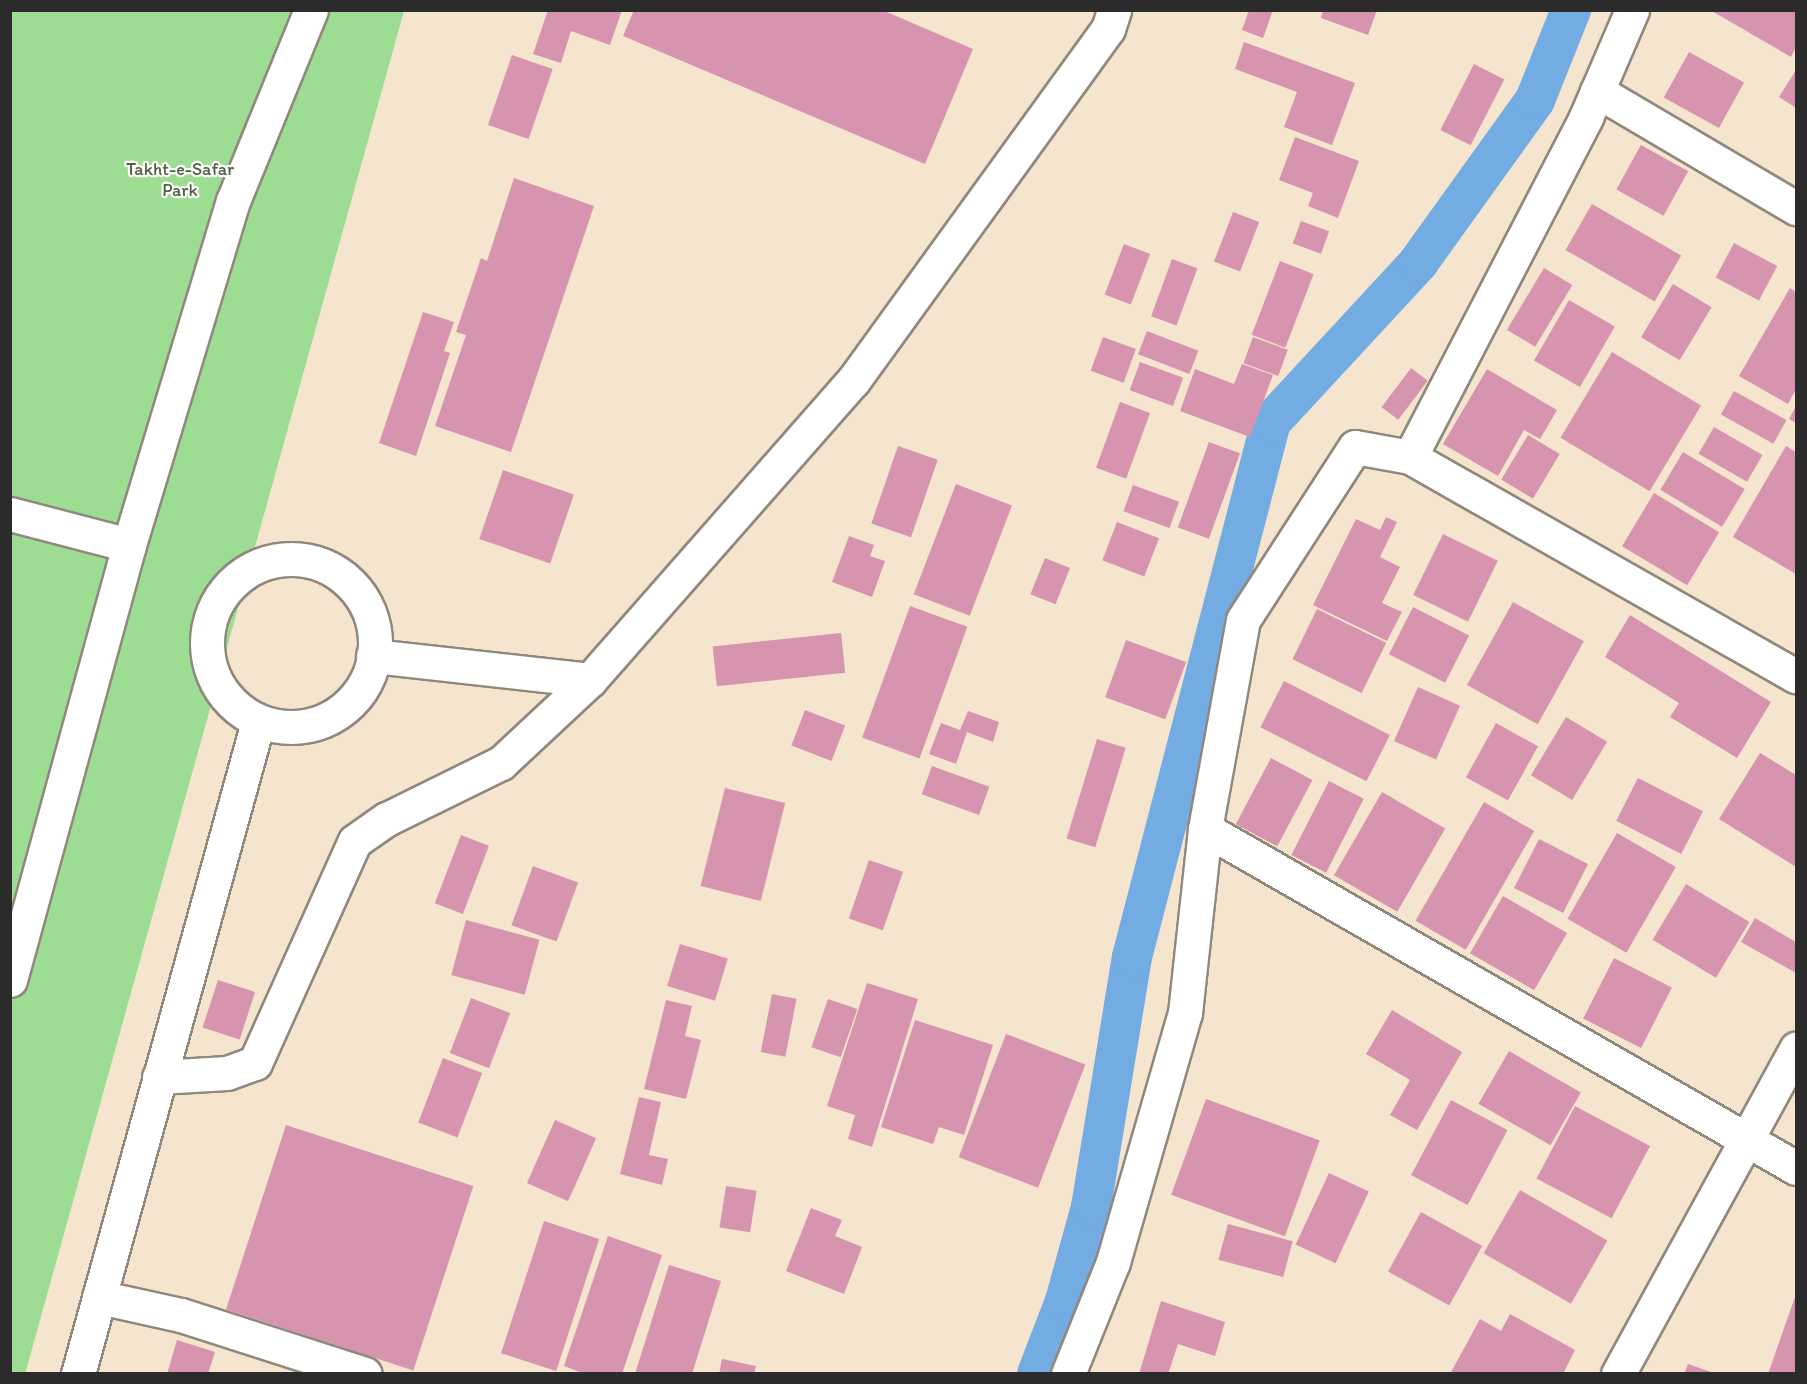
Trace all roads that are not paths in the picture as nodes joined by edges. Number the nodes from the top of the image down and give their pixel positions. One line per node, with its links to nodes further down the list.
1 (311, 10): 8 (street)
2 (1114, 10): 11 (street)
3 (1632, 10): 4 (street)
4 (1597, 91): 5 (street); 6 (street)
5 (1797, 208)
6 (1410, 457): 10 (street); 13 (street)
7 (10, 514): 8 (street)
8 (129, 545): 14 (street)
9 (374, 656): 11 (street); 12 (street); 12 (street)
10 (1797, 676)
11 (590, 680): 16 (street)
12 (258, 722): 16 (street)
13 (1205, 829): 17 (street); 22 (street)
14 (10, 980)
15 (1797, 1049): 17 (street)
16 (159, 1077): 19 (street)
17 (1746, 1139): 18 (street); 23 (street)
18 (1797, 1168)
19 (99, 1297): 20 (street); 21 (street)
20 (78, 1374)
21 (365, 1374)
22 (1068, 1374)
23 (1618, 1374)

